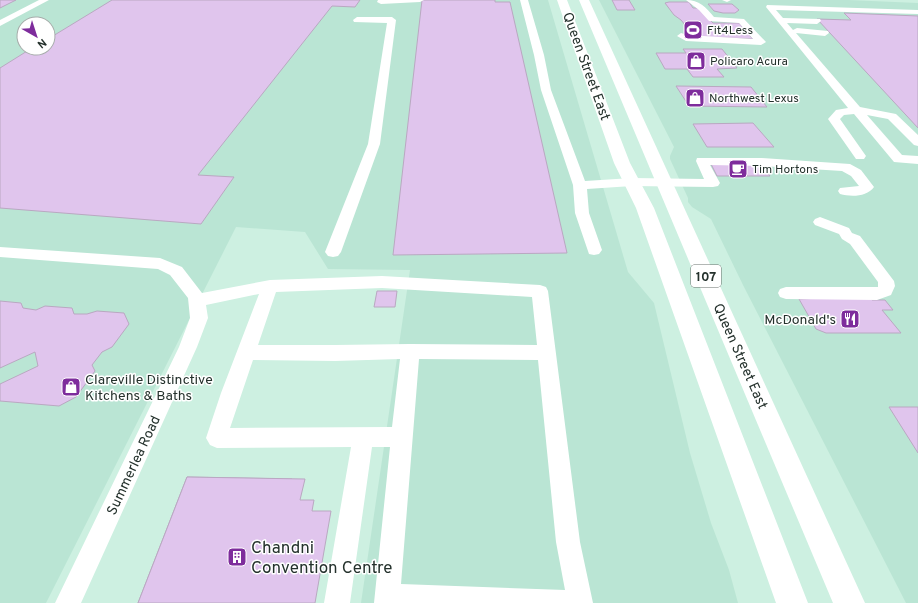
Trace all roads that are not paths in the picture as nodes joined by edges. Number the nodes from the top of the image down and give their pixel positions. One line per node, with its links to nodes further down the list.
1 (45, 0): 17 (street)
2 (382, 0): 3 (street)
3 (420, 0)
4 (524, 0): 27 (street)
5 (584, 0): 11 (main road, Queen Street East / 107)
6 (589, 0): 11 (main road)
7 (690, 0): 20 (street)
8 (562, 3): 25 (main road, Queen Street East / 107)
9 (397, 7): 15 (street)
10 (918, 12): 12 (street)
11 (590, 14): 26 (main road, Queen Street East / 107)
12 (777, 16): 13 (street); 16 (street); 18 (street)
13 (841, 16)
14 (357, 20): 15 (street)
15 (392, 20): 32 (street)
16 (817, 21)
17 (0, 23)
18 (789, 31): 19 (street); 21 (street)
19 (825, 33)
20 (681, 36)
21 (857, 110): 22 (street); 23 (street); 24 (street)
22 (918, 142)
23 (860, 156)
24 (918, 160)
25 (632, 182): 26 (street); 27 (street); 42 (main road, Queen Street East / 107)
26 (666, 183): 28 (street); 47 (main road, Queen Street East / 107)
27 (580, 185): 30 (street)
28 (845, 192)
29 (820, 222): 34 (street)
30 (594, 250)
31 (0, 252): 35 (street, Summerlea Road)
32 (333, 252)
33 (270, 286): 35 (street); 37 (street); 38 (street)
34 (786, 293)
35 (196, 302): 43 (street, Summerlea Road)
36 (410, 351): 37 (street); 38 (street); 39 (street)
37 (247, 352): 40 (street)
38 (547, 353): 46 (street)
39 (402, 437): 40 (street); 41 (street)
40 (363, 438): 44 (street)
41 (388, 599): 45 (street)
42 (789, 602)
43 (68, 603)
44 (337, 603)
45 (568, 603)
46 (580, 603)
47 (849, 603)

